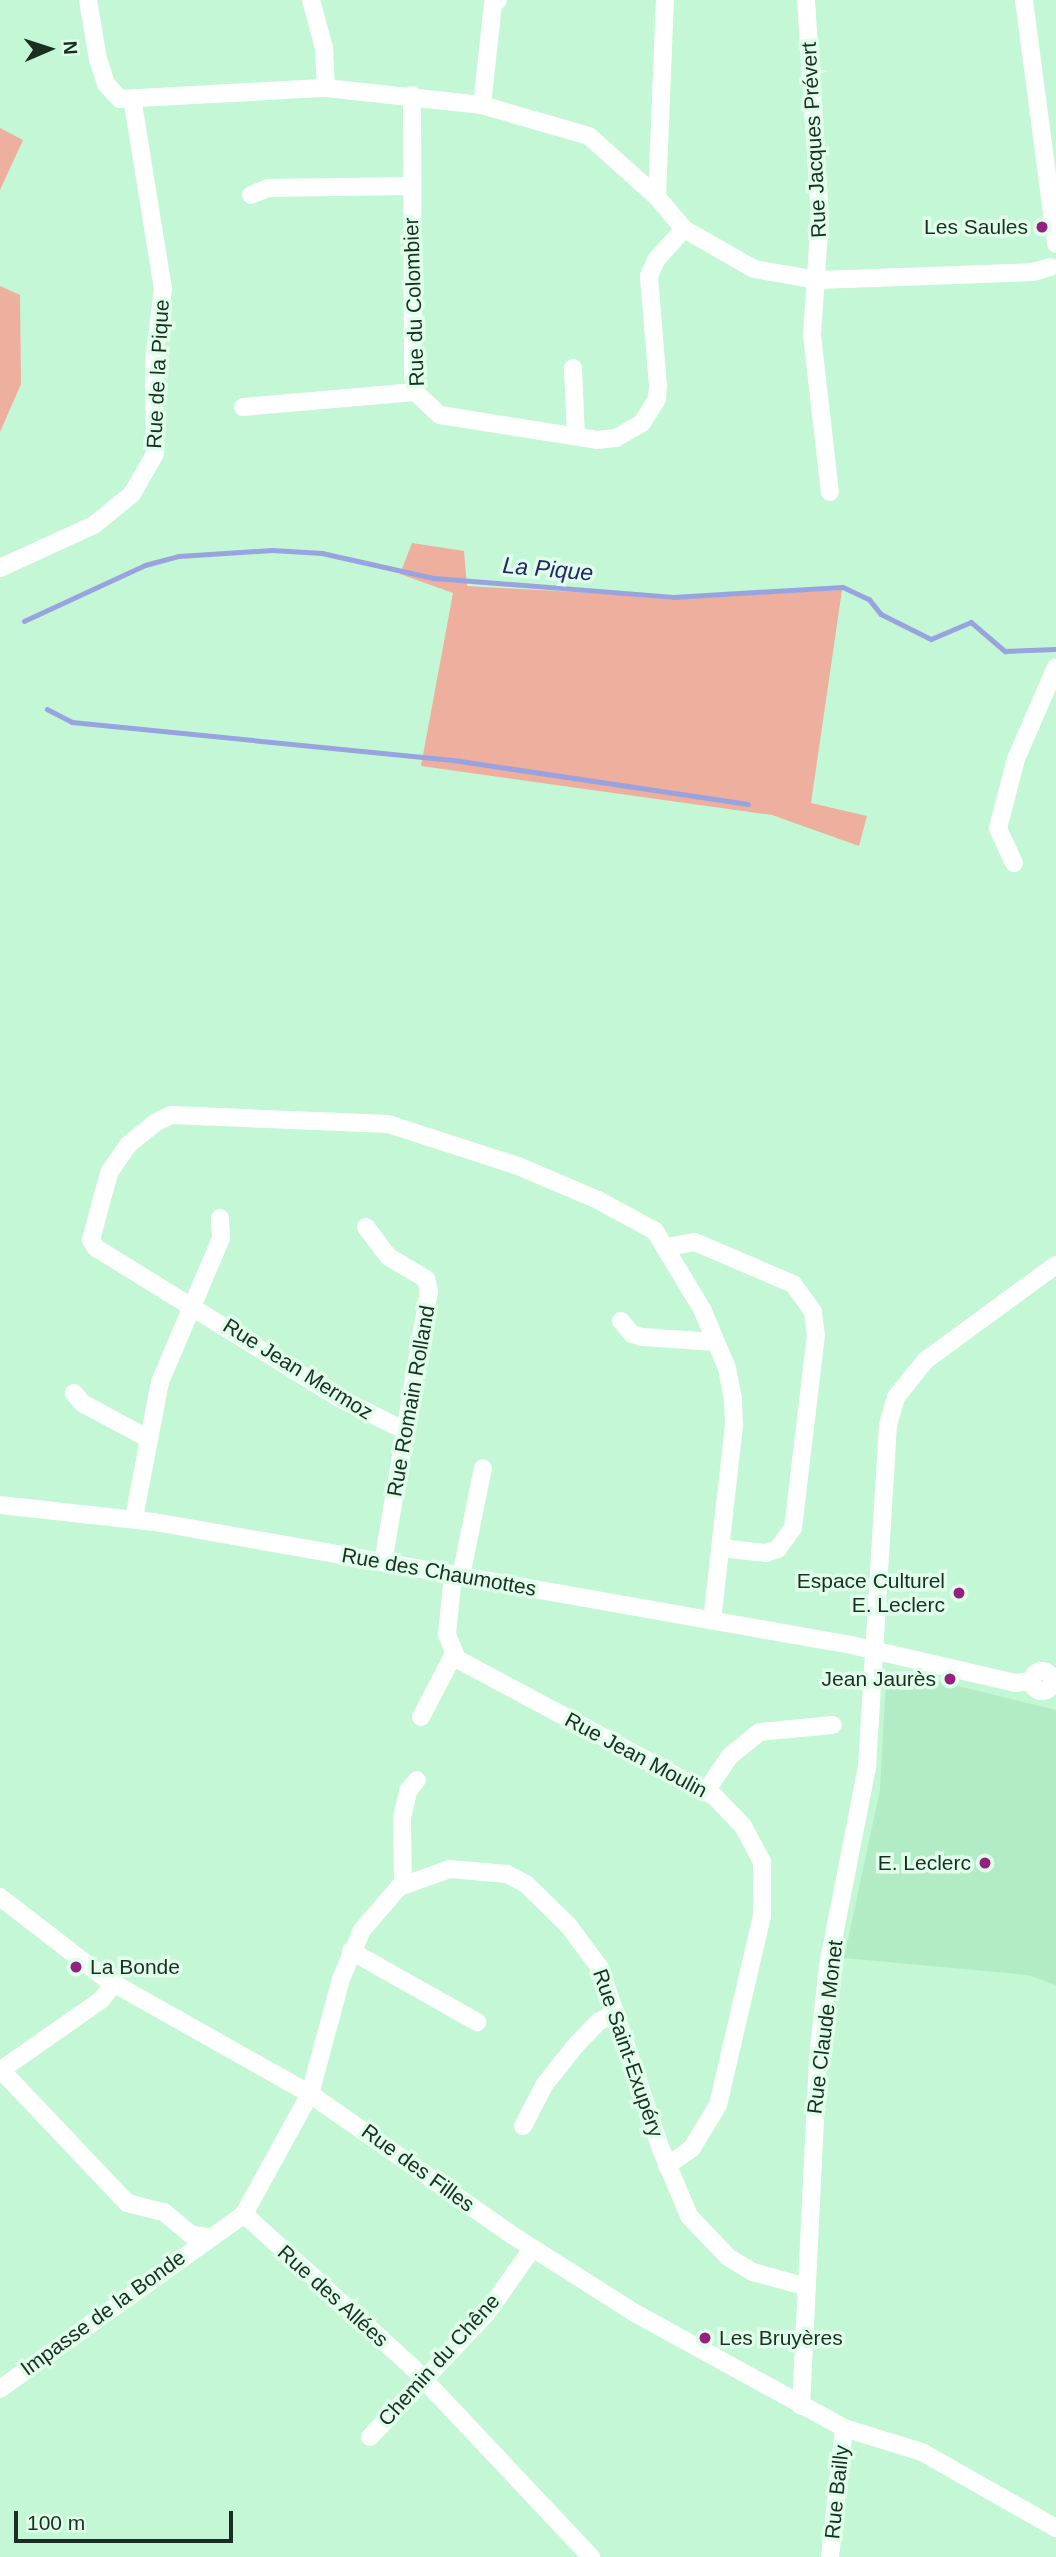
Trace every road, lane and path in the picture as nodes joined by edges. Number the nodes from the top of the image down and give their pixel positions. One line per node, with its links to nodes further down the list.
1 (88, 0): 9 (street)
2 (311, 0): 7 (street)
3 (498, 0): 10 (street)
4 (665, 0): 13 (street)
5 (806, 0): 17 (street, Rue Jacques Prévert)
6 (1024, 0): 15 (street)
7 (326, 88): 8 (street); 9 (street)
8 (412, 95): 10 (street); 11 (street, Rue du Colombier)
9 (132, 98): 23 (street, Rue de la Pique)
10 (482, 105): 13 (street)
11 (411, 186): 12 (street); 19 (street, Rue du Colombier)
12 (251, 195)
13 (657, 197): 14 (street)
14 (684, 229): 17 (street); 21 (street, Rue du Colombier)
15 (1056, 246): 16 (street)
16 (1053, 270): 17 (street)
17 (818, 280): 22 (street, Rue Jacques Prévert)
18 (573, 368): 21 (street)
19 (415, 392): 20 (street); 21 (street, Rue du Colombier)
20 (243, 407)
21 (576, 436)
22 (830, 492)
23 (0, 568)
24 (1056, 667): 25 (street)
25 (1014, 863)
26 (220, 1218): 30 (street)
27 (366, 1227): 34 (street, Rue Romain Rolland)
28 (667, 1247): 30 (street, Rue Jean Mermoz); 32 (street); 39 (street)
29 (1056, 1265): 43 (street, Rue Claude Monet)
30 (191, 1305): 34 (street, Rue Jean Mermoz); 35 (street)
31 (621, 1321): 32 (street)
32 (716, 1342): 39 (street)
33 (74, 1393): 35 (street)
34 (406, 1431): 40 (street, Rue Romain Rolland)
35 (149, 1439): 38 (street)
36 (483, 1468): 41 (street)
37 (0, 1505): 38 (street, Rue des Chaumottes)
38 (134, 1518): 40 (street, Rue des Chaumottes)
39 (721, 1548): 42 (street)
40 (383, 1562): 41 (street, Rue des Chaumottes)
41 (457, 1575): 42 (street, Rue des Chaumottes); 44 (street)
42 (712, 1621): 43 (street, Rue des Chaumottes)
43 (877, 1652): 45 (street, Rue des Chaumottes); 63 (street, Rue Claude Monet)
44 (454, 1654): 46 (street); 49 (street, Rue Jean Moulin)
45 (1048, 1677)
46 (421, 1717)
47 (833, 1725): 49 (street)
48 (417, 1780): 50 (street)
49 (706, 1791): 59 (street, Rue Jean Moulin)
50 (403, 1885): 52 (street, Rue Saint-Exupéry); 54 (street, Rue Saint-Exupéry)
51 (0, 1897): 53 (street, Rue des Filles)
52 (351, 1951): 55 (street); 57 (street, Rue Saint-Exupéry)
53 (114, 1984): 56 (street); 57 (street, Rue des Filles)
54 (616, 2013): 58 (street); 59 (street, Rue Saint-Exupéry)
55 (477, 2022)
56 (0, 2070): 61 (street)
57 (310, 2094): 60 (street, Rue Saint-Exupéry); 62 (street, Rue des Filles)
58 (523, 2126)
59 (667, 2166): 63 (street, Rue Saint-Exupéry)
60 (244, 2214): 61 (street, Impasse de la Bonde); 64 (street, Rue des Allées)
61 (207, 2237): 65 (street, Impasse de la Bonde)
62 (532, 2249): 64 (street, Chemin du Chêne); 66 (street, Rue des Filles)
63 (803, 2286): 66 (street, Rue Claude Monet)
64 (423, 2378): 68 (street, Chemin du Chêne); 70 (street, Rue des Allées)
65 (0, 2389)
66 (801, 2406): 67 (street, Rue des Filles)
67 (844, 2428): 69 (street, Rue des Filles); 71 (street, Rue Bailly)
68 (370, 2437)
69 (1056, 2528)
70 (592, 2557)
71 (830, 2557)

